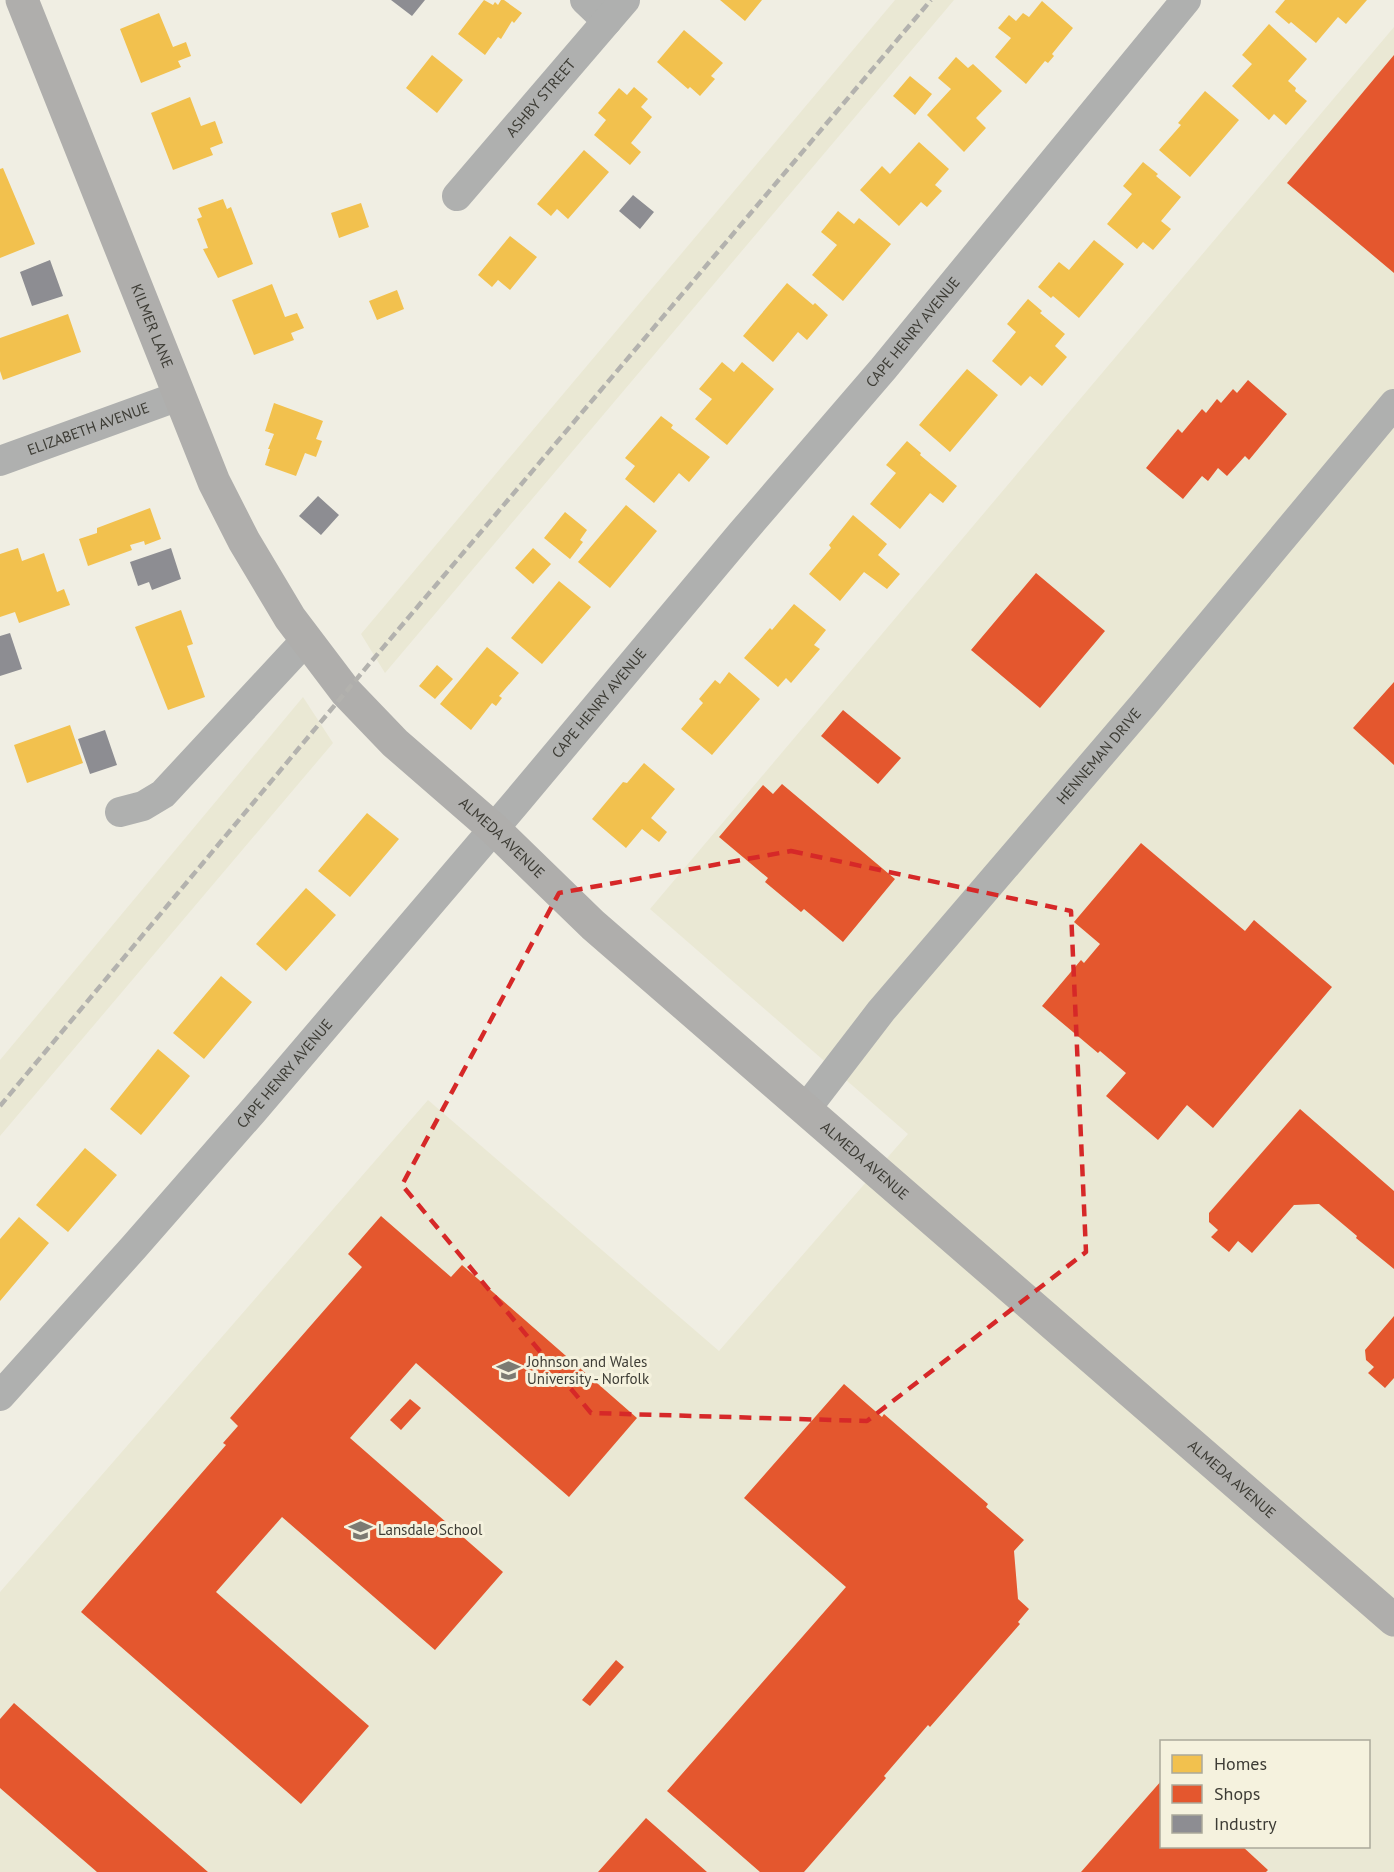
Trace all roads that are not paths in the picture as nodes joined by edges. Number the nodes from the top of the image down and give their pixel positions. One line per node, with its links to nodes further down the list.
1 (22, 0): 6 (street, KILMER LANE)
2 (585, 0): 4 (street)
3 (1186, 0): 12 (street, CAPE HENRY AVENUE)
4 (616, 10): 5 (street, ASHBY STREET)
5 (457, 196)
6 (179, 396): 8 (street, ELIZABETH AVENUE); 9 (street, KILMER LANE)
7 (1394, 404): 13 (street, HENNEMAN DRIVE)
8 (0, 461)
9 (306, 640): 10 (street, KILMER LANE); 11 (street)
10 (346, 692): 12 (street, ALMEDA AVENUE)
11 (120, 812)
12 (494, 829): 13 (street, ALMEDA AVENUE); 14 (street, CAPE HENRY AVENUE)
13 (805, 1110): 15 (street, ALMEDA AVENUE)
14 (0, 1396)
15 (1394, 1620)

